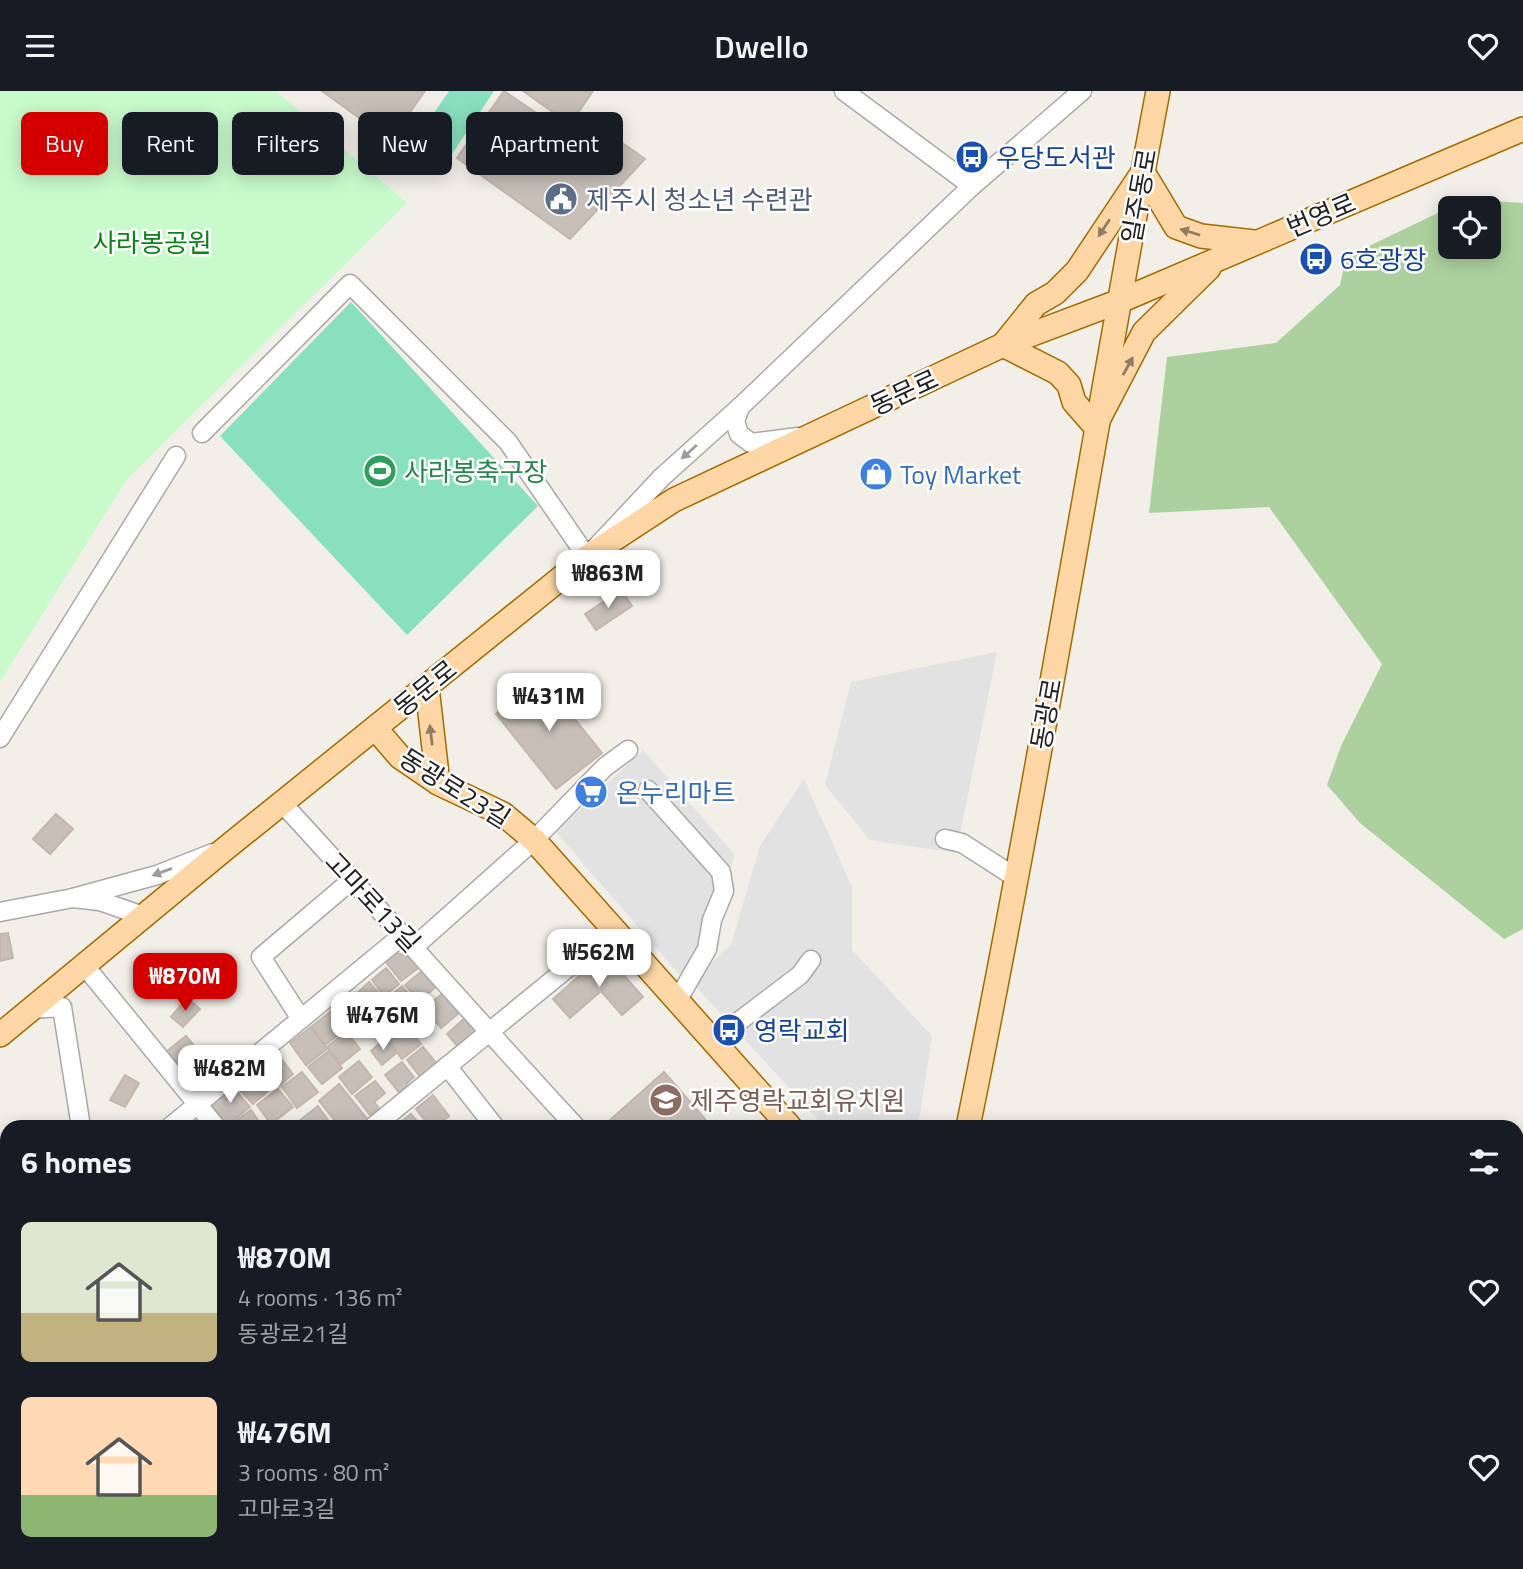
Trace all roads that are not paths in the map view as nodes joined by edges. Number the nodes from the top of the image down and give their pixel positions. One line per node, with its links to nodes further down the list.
1 (844, 91): 6 (street)
2 (1082, 91): 6 (street)
3 (1158, 91): 5 (main road, 일주동로)
4 (1523, 129): 7 (main road, 번영로)
5 (1143, 171): 7 (main road, one-way to 5); 9 (main road, 일주동로); 10 (main road, one-way to 10)
6 (972, 186): 11 (street)
7 (1257, 242): 8 (main road, 번영로)
8 (1218, 259): 9 (main road, 번영로); 12 (main road, one-way to 8)
9 (1120, 301): 10 (main road, 동문로); 12 (main road, 동광로)
10 (1003, 345): 12 (main road); 14 (main road, 동문로)
11 (740, 407): 14 (street); 16 (street, one-way to 16)
12 (1095, 426): 28 (main road, 동광로)
13 (202, 433): 16 (street)
14 (810, 436): 16 (main road, 동문로)
15 (176, 456): 19 (street)
16 (587, 557): 17 (main road, 동문로)
17 (427, 687): 18 (main road, 동문로); 21 (main road, one-way to 17)
18 (375, 728): 21 (main road, 동광로23길); 23 (main road, 동문로)
19 (0, 738)
20 (628, 750): 25 (street)
21 (438, 783): 25 (main road, 동광로23길)
22 (648, 790): 36 (street)
23 (282, 803): 26 (main road, 동문로); 27 (street, 고마로13길)
24 (945, 839): 28 (street)
25 (534, 840): 32 (main road, 동광로23길); 33 (street)
26 (226, 848): 29 (street, one-way to 29); 31 (main road, 동문로)
27 (353, 879): 33 (street, 고마로13길); 38 (street)
28 (1018, 879): 51 (main road, 동광로)
29 (73, 898): 30 (street); 31 (street)
30 (0, 912)
31 (143, 916): 35 (main road, 동문로)
32 (614, 930): 36 (main road, 동광로23길); 39 (street)
33 (410, 940): 38 (street); 39 (street, 고마로13길)
34 (811, 960): 41 (street)
35 (83, 965): 37 (main road, 동문로); 43 (street)
36 (677, 1001): 41 (main road, 동광로23길)
37 (30, 1009): 40 (main road, 동문로); 44 (street)
38 (302, 1019): 43 (street)
39 (489, 1033): 42 (street); 49 (street, 고마로13길)
40 (0, 1035)
41 (713, 1041): 50 (main road, 동광로23길)
42 (447, 1066): 47 (street); 48 (street)
43 (197, 1105): 45 (street); 46 (street)
44 (80, 1120)
45 (179, 1120)
46 (210, 1120)
47 (381, 1120)
48 (489, 1120)
49 (570, 1120)
50 (783, 1120)
51 (969, 1120)

